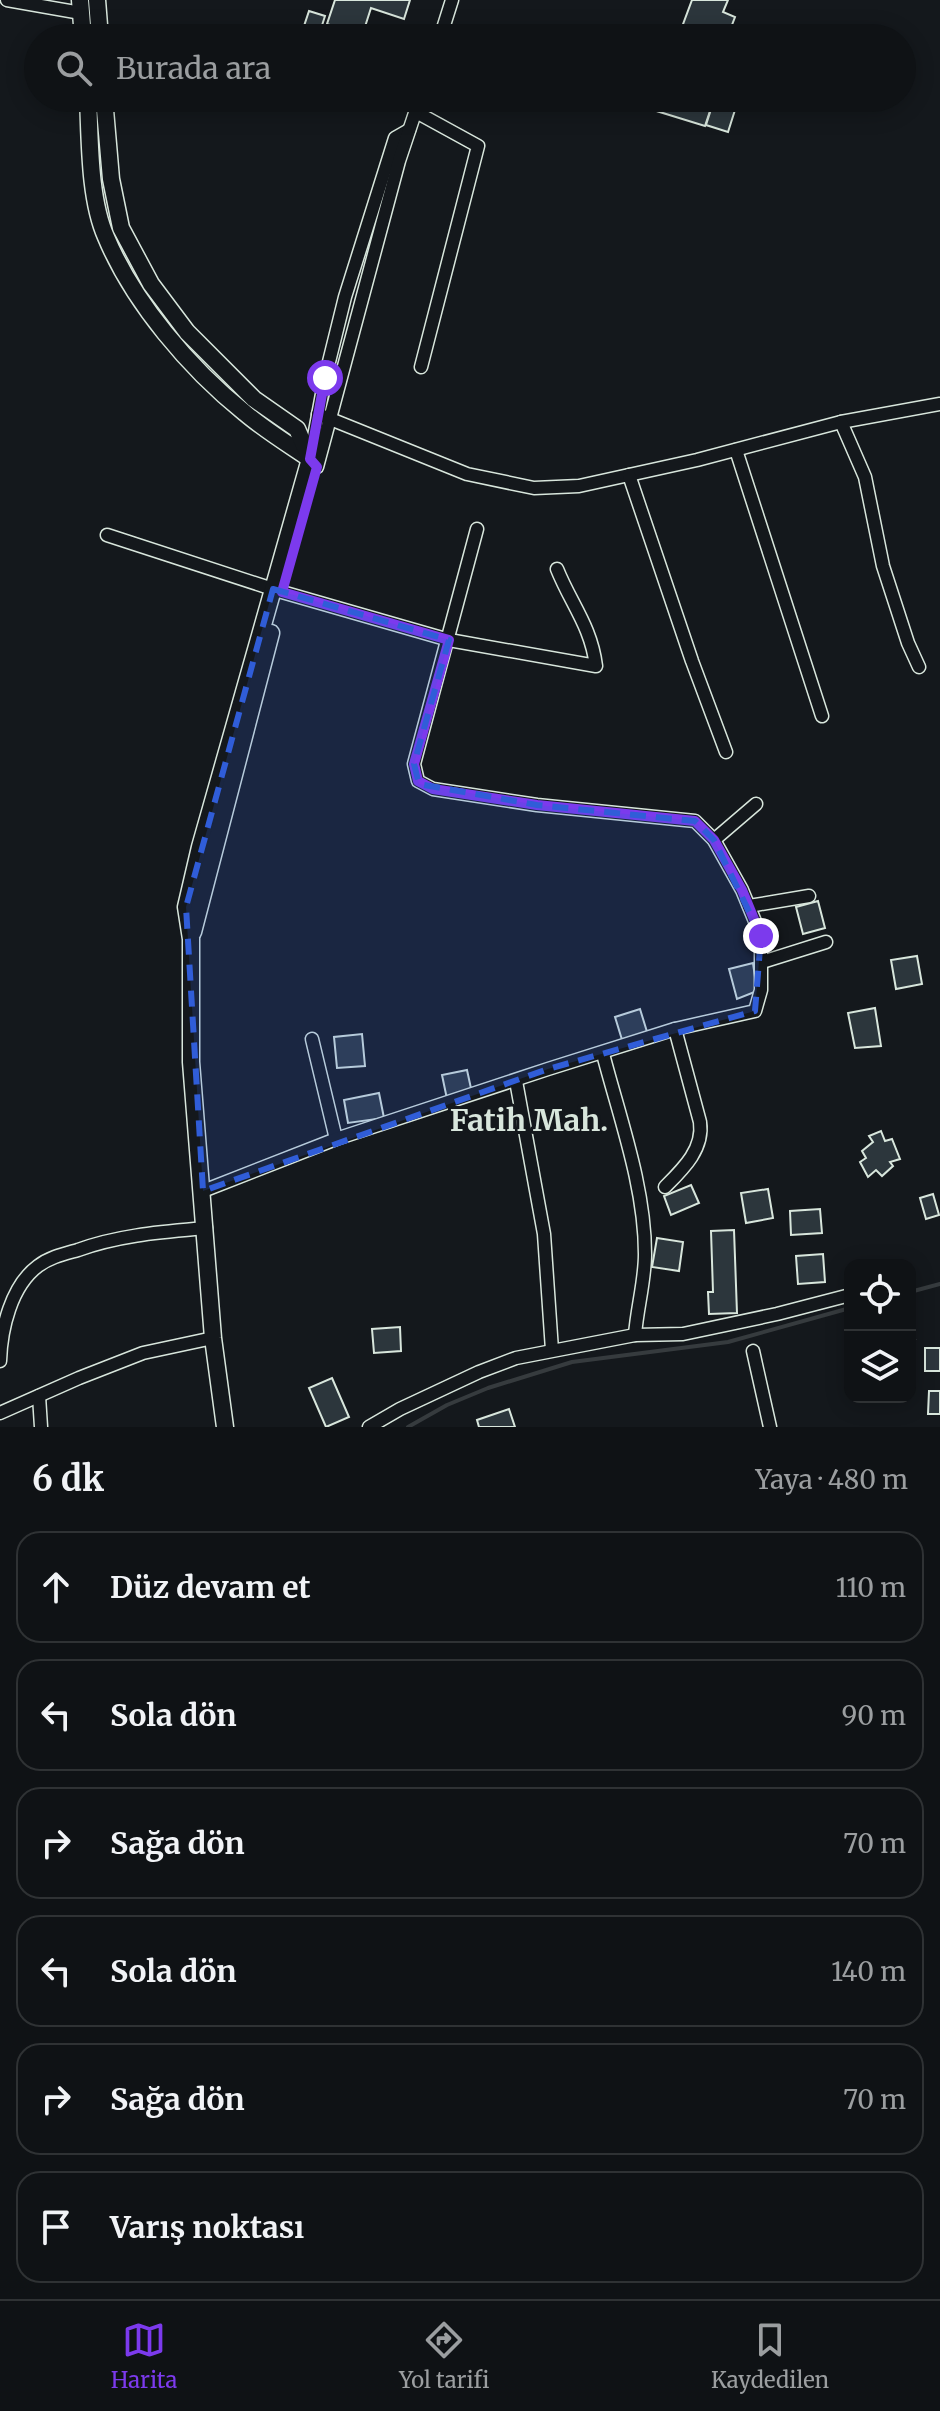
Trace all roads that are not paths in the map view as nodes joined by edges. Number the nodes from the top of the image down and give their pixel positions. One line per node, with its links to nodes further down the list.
1 (7, 0): 4 (street)
2 (97, 0): 5 (street)
3 (452, 0): 6 (street)
4 (81, 6)
5 (99, 24)
6 (444, 24)
7 (89, 112): 15 (street)
8 (105, 112): 15 (street)
9 (416, 112): 10 (street); 12 (street)
10 (421, 367)
11 (940, 404): 13 (street)
12 (324, 417): 15 (street); 16 (street)
13 (841, 422): 14 (street); 22 (street)
14 (736, 450): 16 (street); 23 (street)
15 (313, 463): 20 (street)
16 (629, 475): 24 (street)
17 (477, 529): 21 (street)
18 (107, 535): 20 (street)
19 (557, 569): 21 (street)
20 (277, 591): 21 (street); 37 (street)
21 (449, 640): 26 (street)
22 (919, 667)
23 (822, 716)
24 (726, 752)
25 (756, 804): 26 (street)
26 (714, 840): 28 (street)
27 (809, 896): 28 (street)
28 (749, 906): 30 (street)
29 (826, 942): 30 (street)
30 (762, 962): 31 (street)
31 (675, 1029): 33 (street); 36 (street)
32 (312, 1039): 35 (street)
33 (603, 1054): 34 (street); 40 (street)
34 (516, 1081): 35 (street); 42 (street)
35 (336, 1139): 37 (street)
36 (665, 1187)
37 (203, 1191): 38 (street)
38 (206, 1228): 41 (street); 44 (street)
39 (844, 1297): 40 (street)
40 (635, 1335): 42 (street)
41 (213, 1338): 45 (street); 48 (street)
42 (552, 1350): 49 (street)
43 (753, 1351): 50 (street)
44 (0, 1361)
45 (39, 1396): 46 (street); 47 (street)
46 (0, 1413)
47 (41, 1427)
48 (225, 1427)
49 (369, 1427)
50 (770, 1427)

